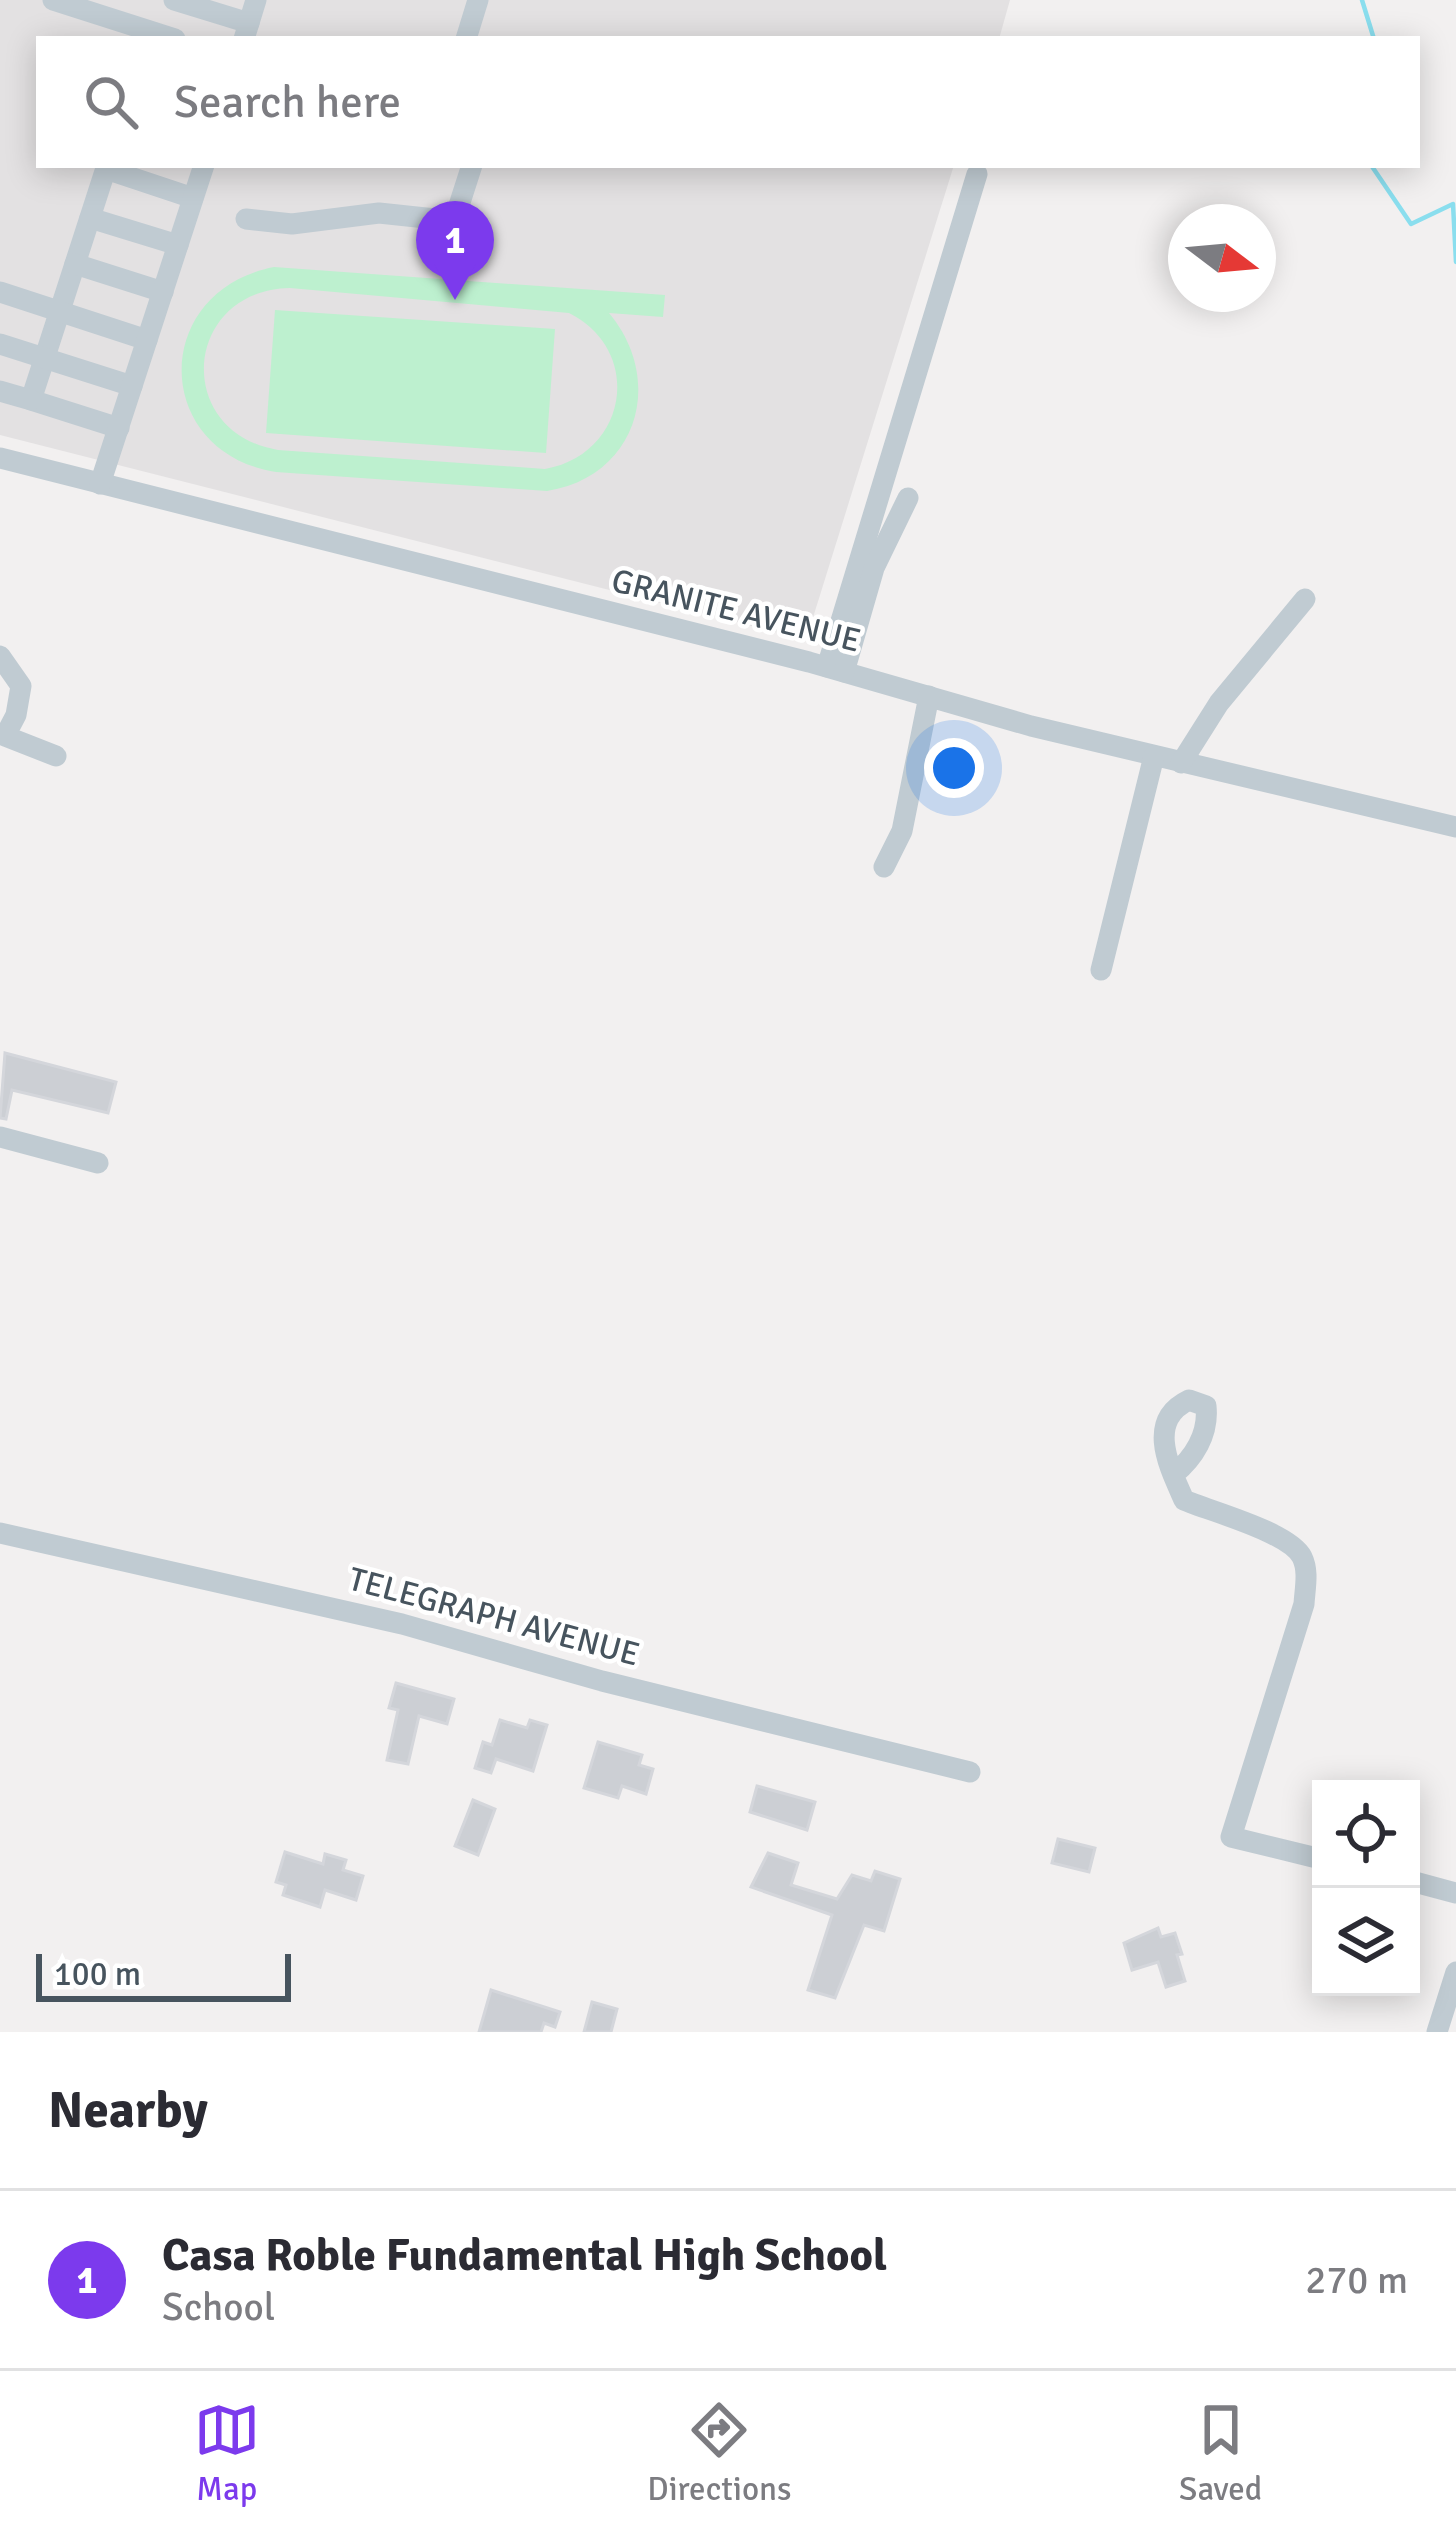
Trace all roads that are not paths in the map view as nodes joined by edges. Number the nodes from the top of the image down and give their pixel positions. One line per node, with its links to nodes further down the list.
1 (53, 0): 6 (street)
2 (174, 0): 5 (street)
3 (256, 0): 5 (street)
4 (478, 0): 7 (street)
5 (246, 31)
6 (149, 35)
7 (467, 36)
8 (106, 168): 14 (street)
9 (109, 168): 13 (street)
10 (202, 168): 13 (street)
11 (471, 168): 15 (street)
12 (977, 174): 33 (street)
13 (193, 198): 16 (street)
14 (90, 218): 16 (street); 17 (street)
15 (246, 219)
16 (178, 245): 19 (street)
17 (75, 264): 19 (street); 20 (street)
18 (0, 292): 20 (street)
19 (163, 292): 21 (street)
20 (59, 313): 21 (street); 23 (street)
21 (147, 340): 24 (street)
22 (0, 344): 23 (street)
23 (45, 358): 24 (street); 26 (street)
24 (132, 386): 27 (street)
25 (0, 391): 26 (street)
26 (31, 400): 27 (street)
27 (119, 428): 29 (street)
28 (0, 458): 29 (street, GRANITE AVENUE)
29 (100, 484): 33 (street, GRANITE AVENUE)
30 (908, 498): 33 (street)
31 (1305, 598): 37 (street)
32 (0, 656): 35 (street)
33 (836, 670): 34 (street, GRANITE AVENUE)
34 (929, 696): 36 (street, GRANITE AVENUE); 39 (street)
35 (56, 755)
36 (1154, 756): 37 (street, GRANITE AVENUE); 40 (street)
37 (1180, 763): 38 (street, GRANITE AVENUE)
38 (1456, 827)
39 (884, 867)
40 (1101, 970)
41 (0, 1137): 42 (street)
42 (98, 1162)
43 (1173, 1475): 46 (street)
44 (0, 1533): 45 (street, TELEGRAPH AVENUE)
45 (970, 1772)
46 (1312, 1857)
47 (1420, 1883): 48 (street)
48 (1456, 1893)
49 (1456, 1972): 50 (street)
50 (1444, 2025)

